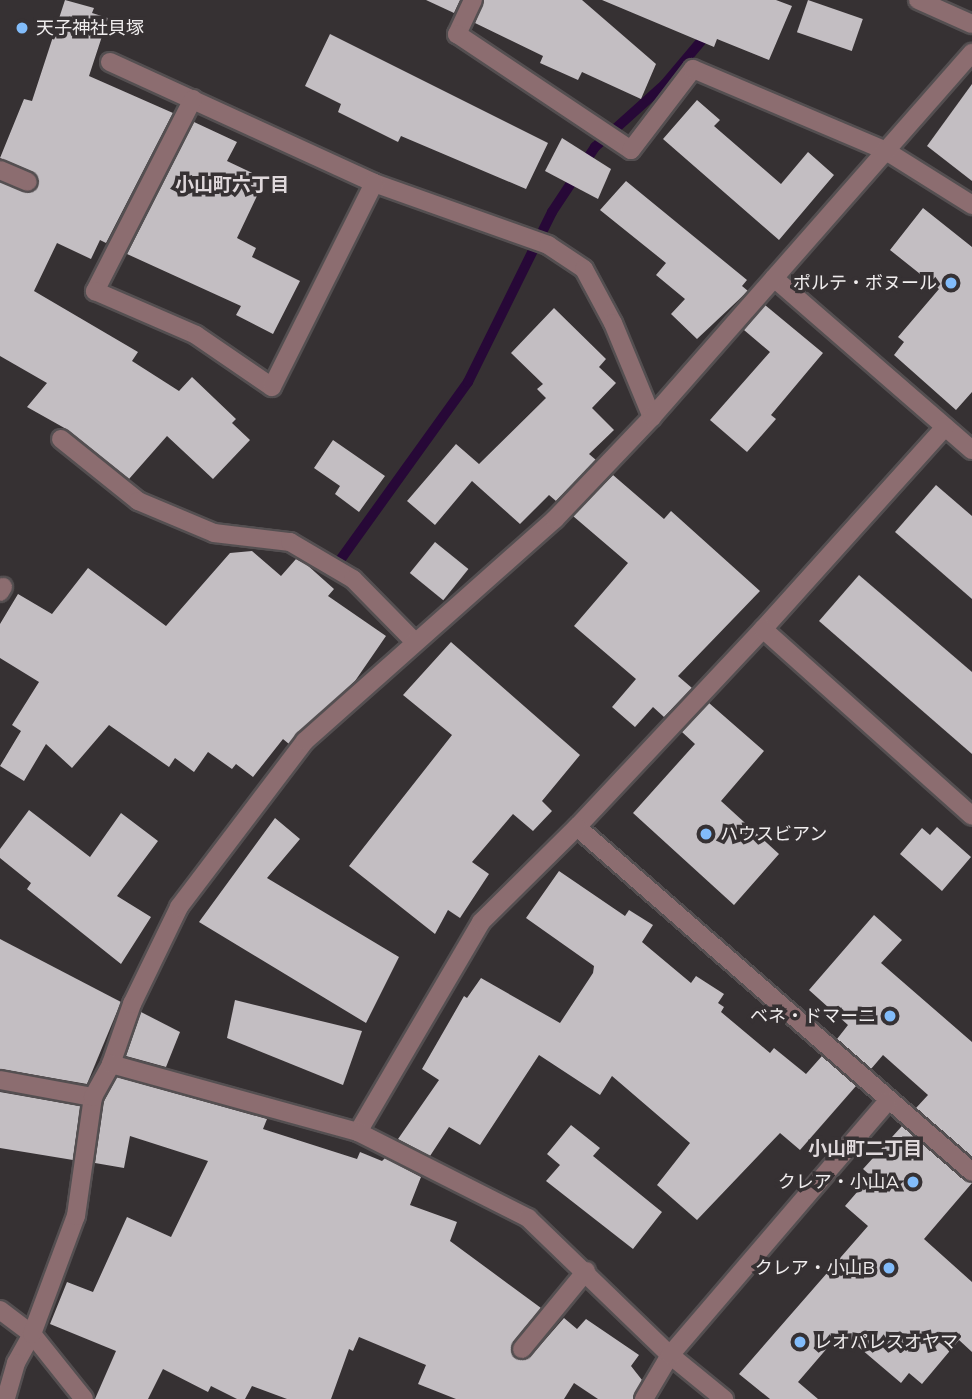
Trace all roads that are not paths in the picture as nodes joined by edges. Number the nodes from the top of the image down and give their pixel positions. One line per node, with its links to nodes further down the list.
1 (473, 0): 7 (street)
2 (918, 0): 3 (street)
3 (972, 24)
4 (972, 53): 7 (street)
5 (110, 62): 6 (street)
6 (192, 99): 10 (street); 10 (street)
7 (886, 151): 11 (street); 12 (street)
8 (0, 170): 9 (street)
9 (28, 182)
10 (374, 183): 13 (street)
11 (972, 205)
12 (774, 278): 13 (street); 14 (street)
13 (652, 416): 18 (street)
14 (945, 426): 16 (street); 17 (street)
15 (61, 439): 18 (street)
16 (972, 450)
17 (763, 629): 19 (street); 20 (street)
18 (415, 642): 21 (street)
19 (972, 816)
20 (577, 827): 24 (street); 25 (street)
21 (111, 1064): 23 (street); 25 (street)
22 (0, 1080): 23 (street)
23 (93, 1097): 29 (street)
24 (887, 1102): 26 (street); 31 (street)
25 (358, 1132): 27 (street)
26 (972, 1172)
27 (586, 1271): 30 (street); 31 (street)
28 (0, 1310): 29 (street)
29 (32, 1334): 32 (street); 33 (street)
30 (522, 1349)
31 (670, 1354): 34 (street); 35 (street)
32 (6, 1399)
33 (84, 1399)
34 (644, 1399)
35 (724, 1399)

